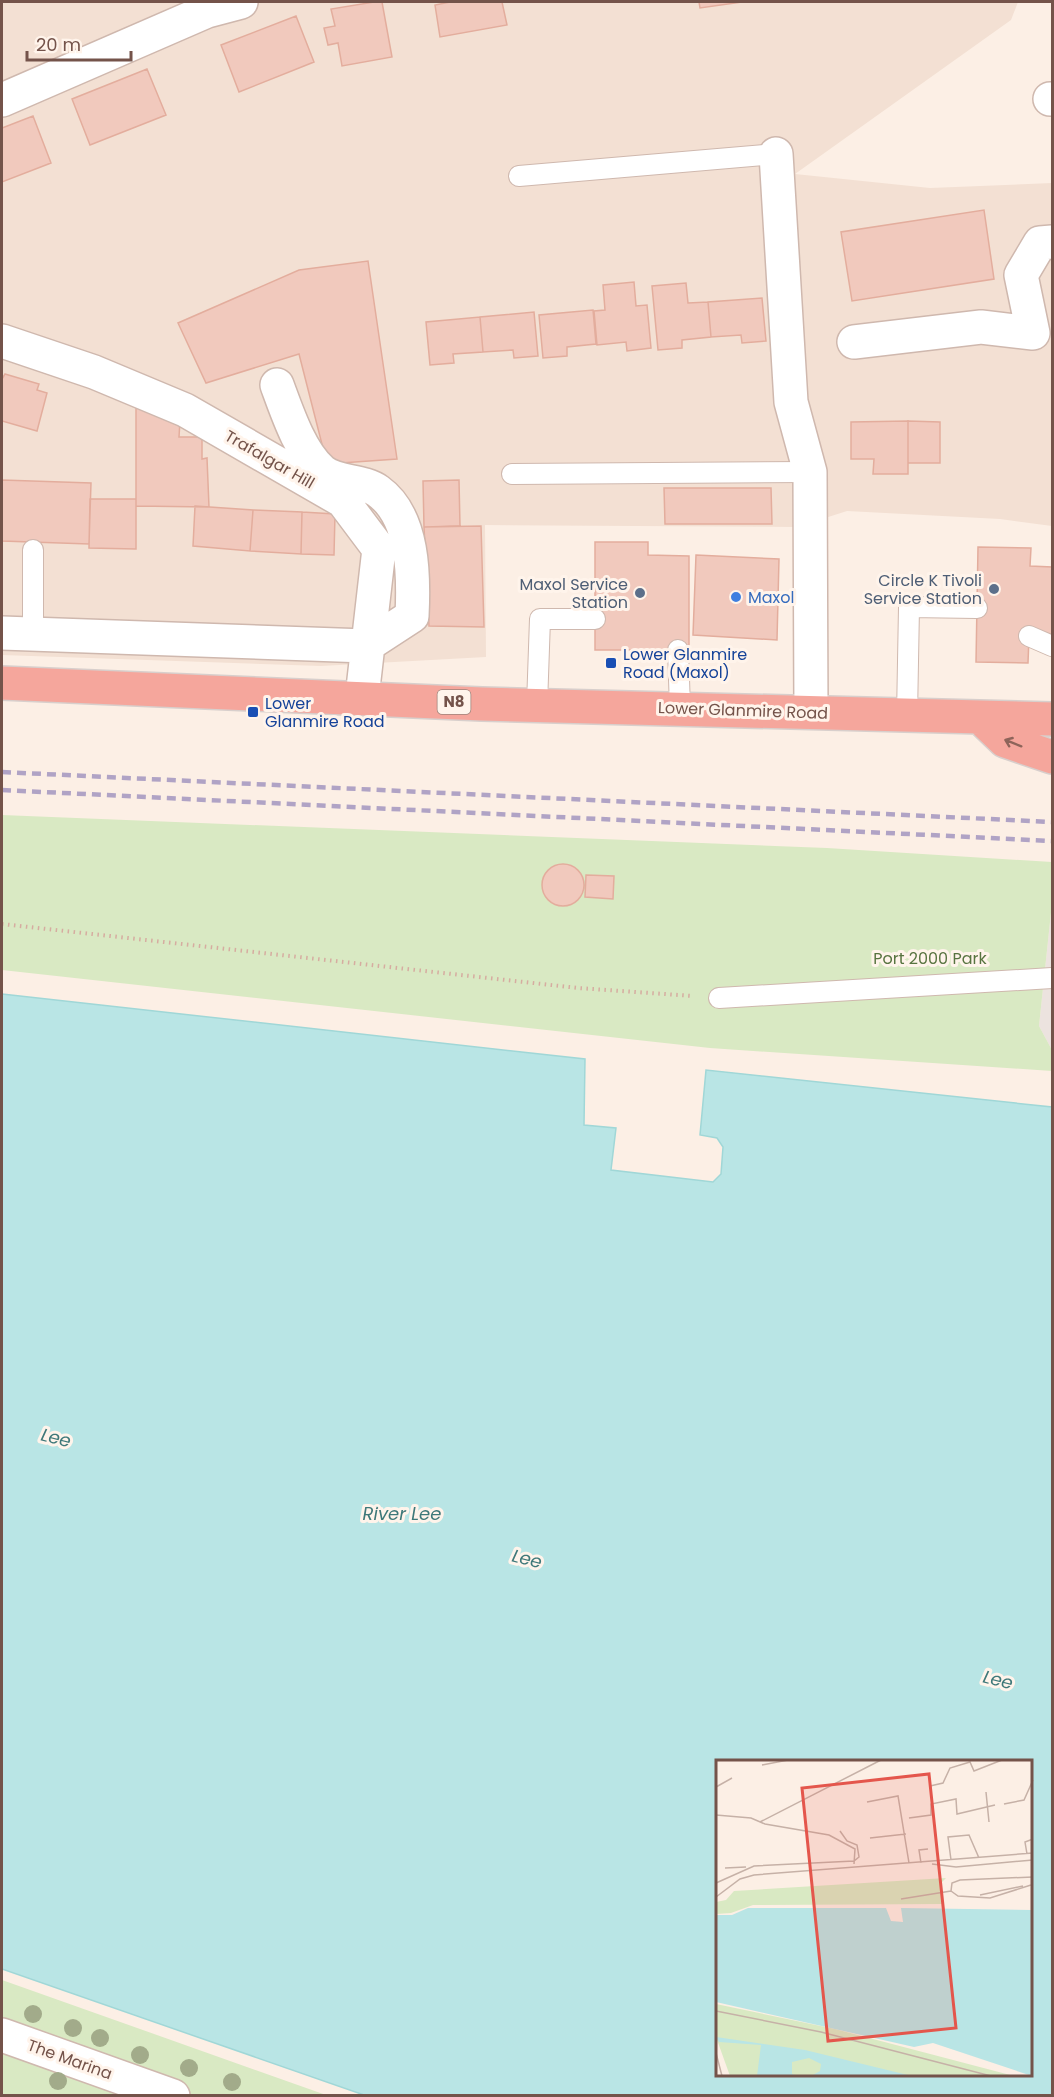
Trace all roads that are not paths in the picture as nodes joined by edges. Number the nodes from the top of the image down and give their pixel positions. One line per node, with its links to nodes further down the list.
1 (242, 2): 2 (street)
2 (2, 100)
3 (776, 154): 4 (lane); 9 (street)
4 (519, 176)
5 (1053, 242): 7 (street)
6 (2, 341): 16 (street, Trafalgar Hill)
7 (854, 342)
8 (277, 385): 16 (street)
9 (810, 472): 10 (lane); 23 (street)
10 (512, 474)
11 (33, 550): 14 (lane)
12 (977, 608): 24 (lane)
13 (595, 619): 21 (lane)
14 (17, 633): 16 (street)
15 (1029, 636): 17 (lane)
16 (366, 646): 20 (street, Trafalgar Hill)
17 (1053, 646)
18 (678, 650): 22 (lane)
19 (2, 683): 20 (highway, Lower Glanmire Road / N8)
20 (362, 697): 21 (highway, Lower Glanmire Road / N8)
21 (537, 705): 22 (highway, Lower Glanmire Road / N8)
22 (680, 708): 23 (highway, Lower Glanmire Road / N8)
23 (811, 711): 24 (highway, Lower Glanmire Road / N8)
24 (907, 716): 25 (highway, Lower Glanmire Road / N8)
25 (980, 717): 26 (highway, Lower Glanmire Road / N8); 27 (highway, one-way to 25)
26 (1053, 718)
27 (1053, 757)
28 (1053, 978): 29 (lane)
29 (719, 998)
30 (2, 2035): 31 (street, The Marina)
31 (173, 2096)

